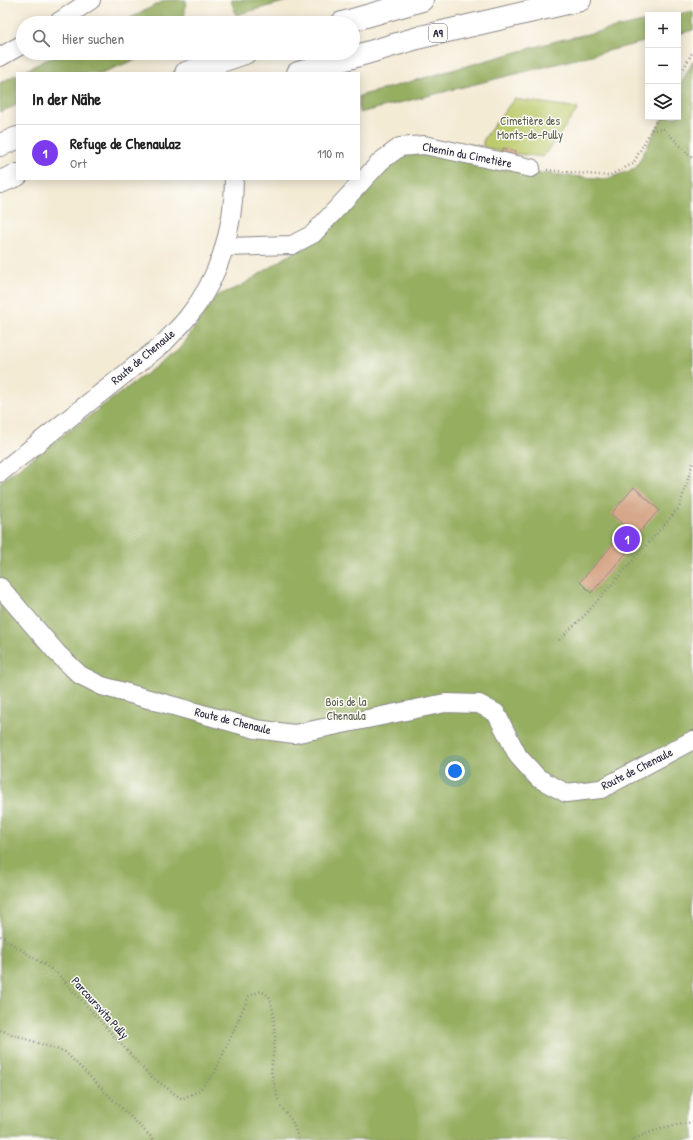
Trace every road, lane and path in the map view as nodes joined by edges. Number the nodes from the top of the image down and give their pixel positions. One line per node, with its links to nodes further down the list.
1 (91, 0): 4 (street)
2 (422, 0): 5 (highway)
3 (580, 0): 8 (highway, A9)
4 (67, 16)
5 (360, 18)
6 (16, 48): 9 (street)
7 (693, 51): 14 (path)
8 (360, 55)
9 (0, 57)
10 (224, 60): 12 (highway)
11 (342, 60): 13 (highway, A9)
12 (189, 72)
13 (301, 72)
14 (681, 73)
15 (656, 120): 16 (path)
16 (651, 130): 19 (path); 20 (path)
17 (16, 138): 18 (highway)
18 (0, 145)
19 (693, 157)
20 (531, 168): 24 (street, Chemin du Cimetière)
21 (16, 175): 23 (highway)
22 (234, 180): 24 (street, Route de Chenaule)
23 (0, 182)
24 (226, 247): 26 (street, Route de Chenaule)
25 (693, 462): 28 (path)
26 (0, 473)
27 (0, 587): 29 (street, Route de Chenaule)
28 (559, 640)
29 (693, 740)
30 (0, 936): 34 (path, Parcoursvita Pully)
31 (0, 1030): 33 (path)
32 (693, 1122): 35 (path)
33 (154, 1140)
34 (299, 1140)
35 (631, 1140)

